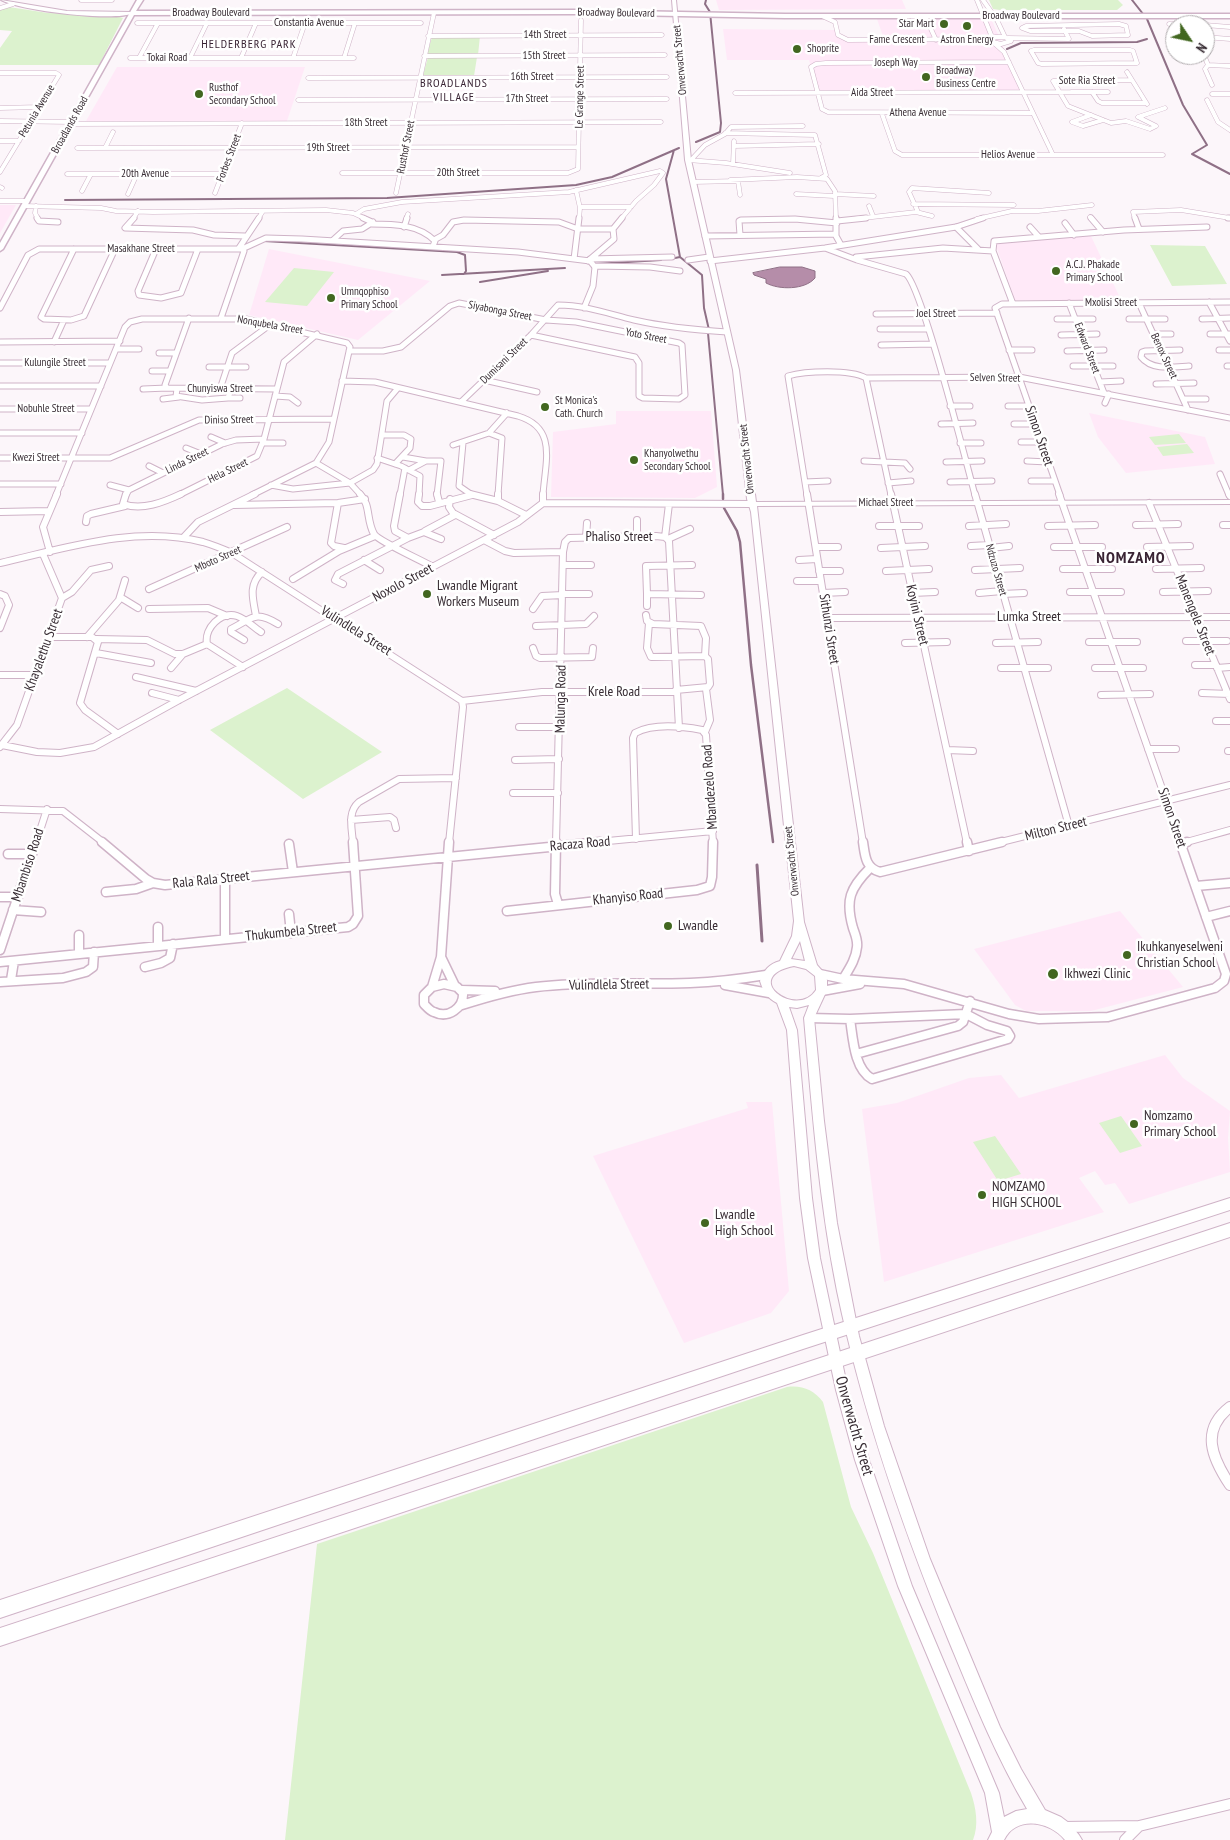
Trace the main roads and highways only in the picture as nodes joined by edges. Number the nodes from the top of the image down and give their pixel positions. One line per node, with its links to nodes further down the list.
1 (140, 0): 2 (main road, Broadlands Road)
2 (132, 13): 3 (main road, Broadway Boulevard); 8 (main road, Broadlands Road)
3 (675, 14): 4 (main road, Broadway Boulevard)
4 (702, 14): 5 (main road, Broadway Boulevard)
5 (984, 16): 6 (main road, Broadway Boulevard)
6 (994, 16): 7 (main road, Broadway Boulevard)
7 (1230, 16)
8 (0, 249)
9 (1230, 1204): 11 (highway)
10 (1230, 1230): 12 (highway)
11 (0, 1609)
12 (0, 1637)

